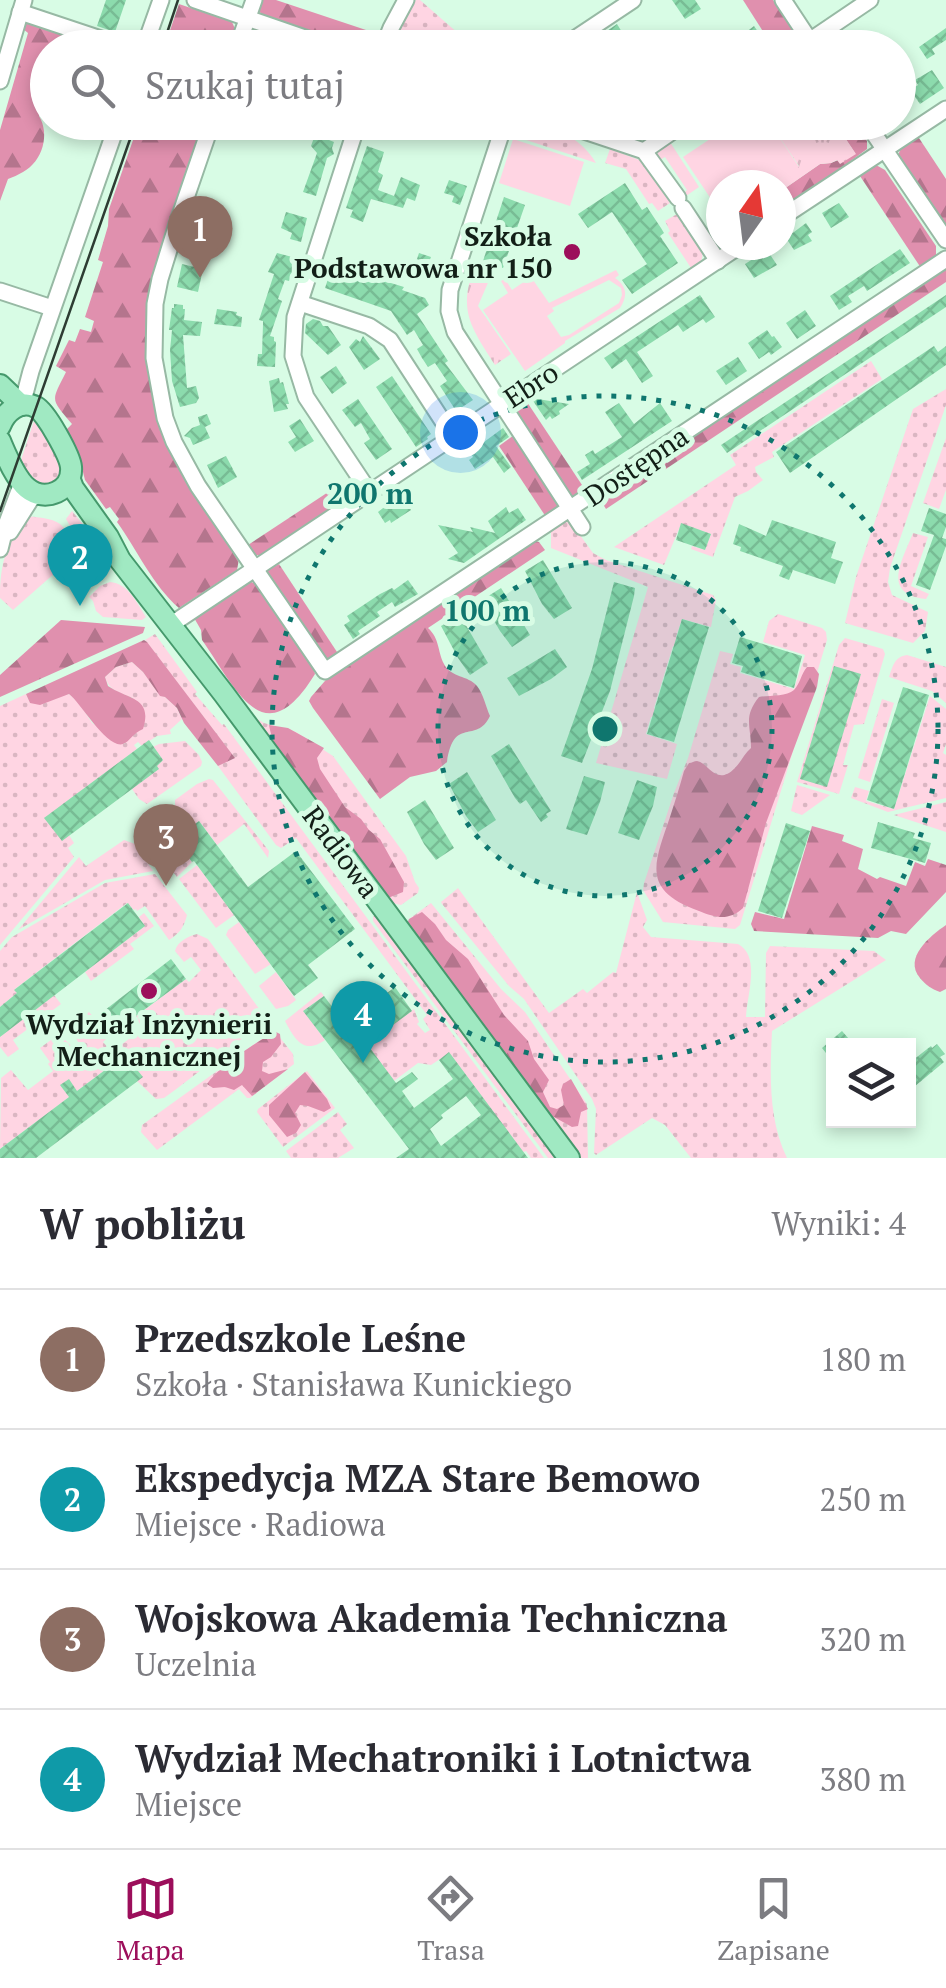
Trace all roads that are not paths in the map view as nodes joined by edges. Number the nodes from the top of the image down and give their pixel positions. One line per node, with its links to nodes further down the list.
1 (161, 0): 11 (street)
2 (196, 0): 9 (street)
3 (254, 0): 9 (street)
4 (406, 0): 14 (street)
5 (633, 0): 15 (street)
6 (784, 0): 16 (street)
7 (870, 0): 17 (street)
8 (22, 6): 10 (street); 18 (street)
9 (247, 18): 12 (street); 13 (street)
10 (83, 30)
11 (150, 30)
12 (243, 30)
13 (282, 30)
14 (389, 30)
15 (588, 30)
16 (800, 30)
17 (829, 30)
18 (0, 82)
19 (946, 109): 20 (street)
20 (916, 129)
21 (112, 140): 37 (street)
22 (206, 140): 48 (street)
23 (352, 140): 36 (street)
24 (500, 140): 40 (street)
25 (611, 140): 30 (street)
26 (660, 140): 30 (street)
27 (878, 140): 29 (street)
28 (900, 140): 29 (street)
29 (885, 150): 31 (street); 32 (street)
30 (644, 151): 34 (street)
31 (796, 208)
32 (946, 240)
33 (946, 259): 45 (street, Dostępna)
34 (718, 261): 40 (street, Ebro)
35 (0, 290): 37 (street)
36 (300, 303): 41 (street); 44 (street)
37 (52, 308): 39 (street)
38 (0, 382): 39 (main road); 39 (street)
39 (17, 402): 43 (main road)
40 (501, 404): 41 (street, Ebro); 45 (street)
41 (453, 437): 44 (street, Ebro)
42 (0, 440): 43 (main road)
43 (47, 487): 47 (street); 49 (main road, Radiowa)
44 (370, 494): 48 (street, Ebro)
45 (570, 509): 46 (street); 48 (street, Dostępna)
46 (582, 526)
47 (1, 546)
48 (255, 569): 49 (street, Ebro)
49 (172, 624): 50 (main road, Radiowa)
50 (568, 1158)

